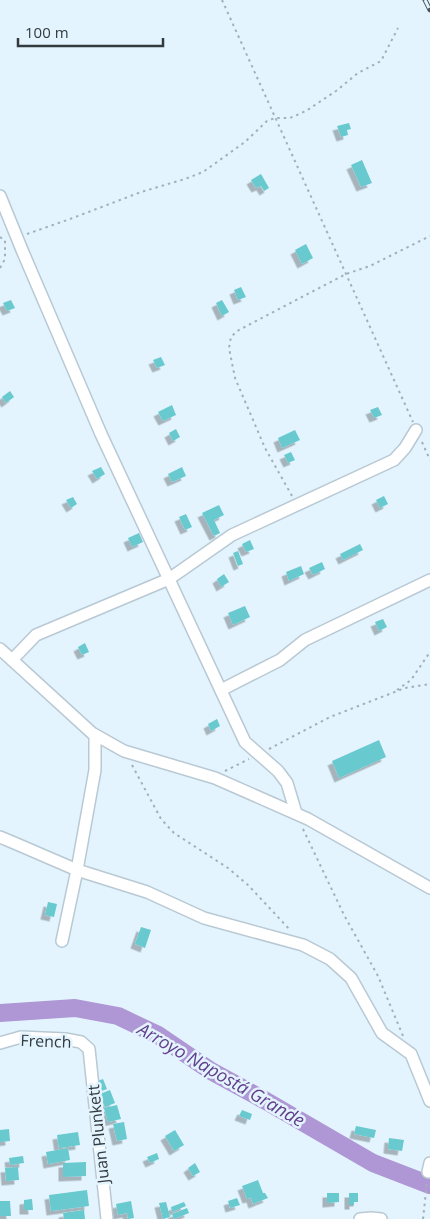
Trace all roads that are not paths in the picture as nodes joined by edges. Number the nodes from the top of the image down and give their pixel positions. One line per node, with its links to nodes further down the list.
1 (0, 196): 3 (street)
2 (416, 430): 3 (street)
3 (169, 579): 6 (street); 7 (street)
4 (430, 580): 7 (street)
5 (0, 649): 6 (street)
6 (12, 660): 8 (street)
7 (221, 690): 9 (street)
8 (95, 734): 9 (street); 11 (street)
9 (296, 813): 12 (street)
10 (0, 837): 11 (street)
11 (77, 870): 13 (street); 16 (street)
12 (430, 888)
13 (62, 941)
14 (0, 1043): 15 (street, French)
15 (89, 1049): 17 (street, Juan Plunkett)
16 (430, 1101)
17 (107, 1219)
18 (360, 1219): 19 (street)
19 (381, 1219)

